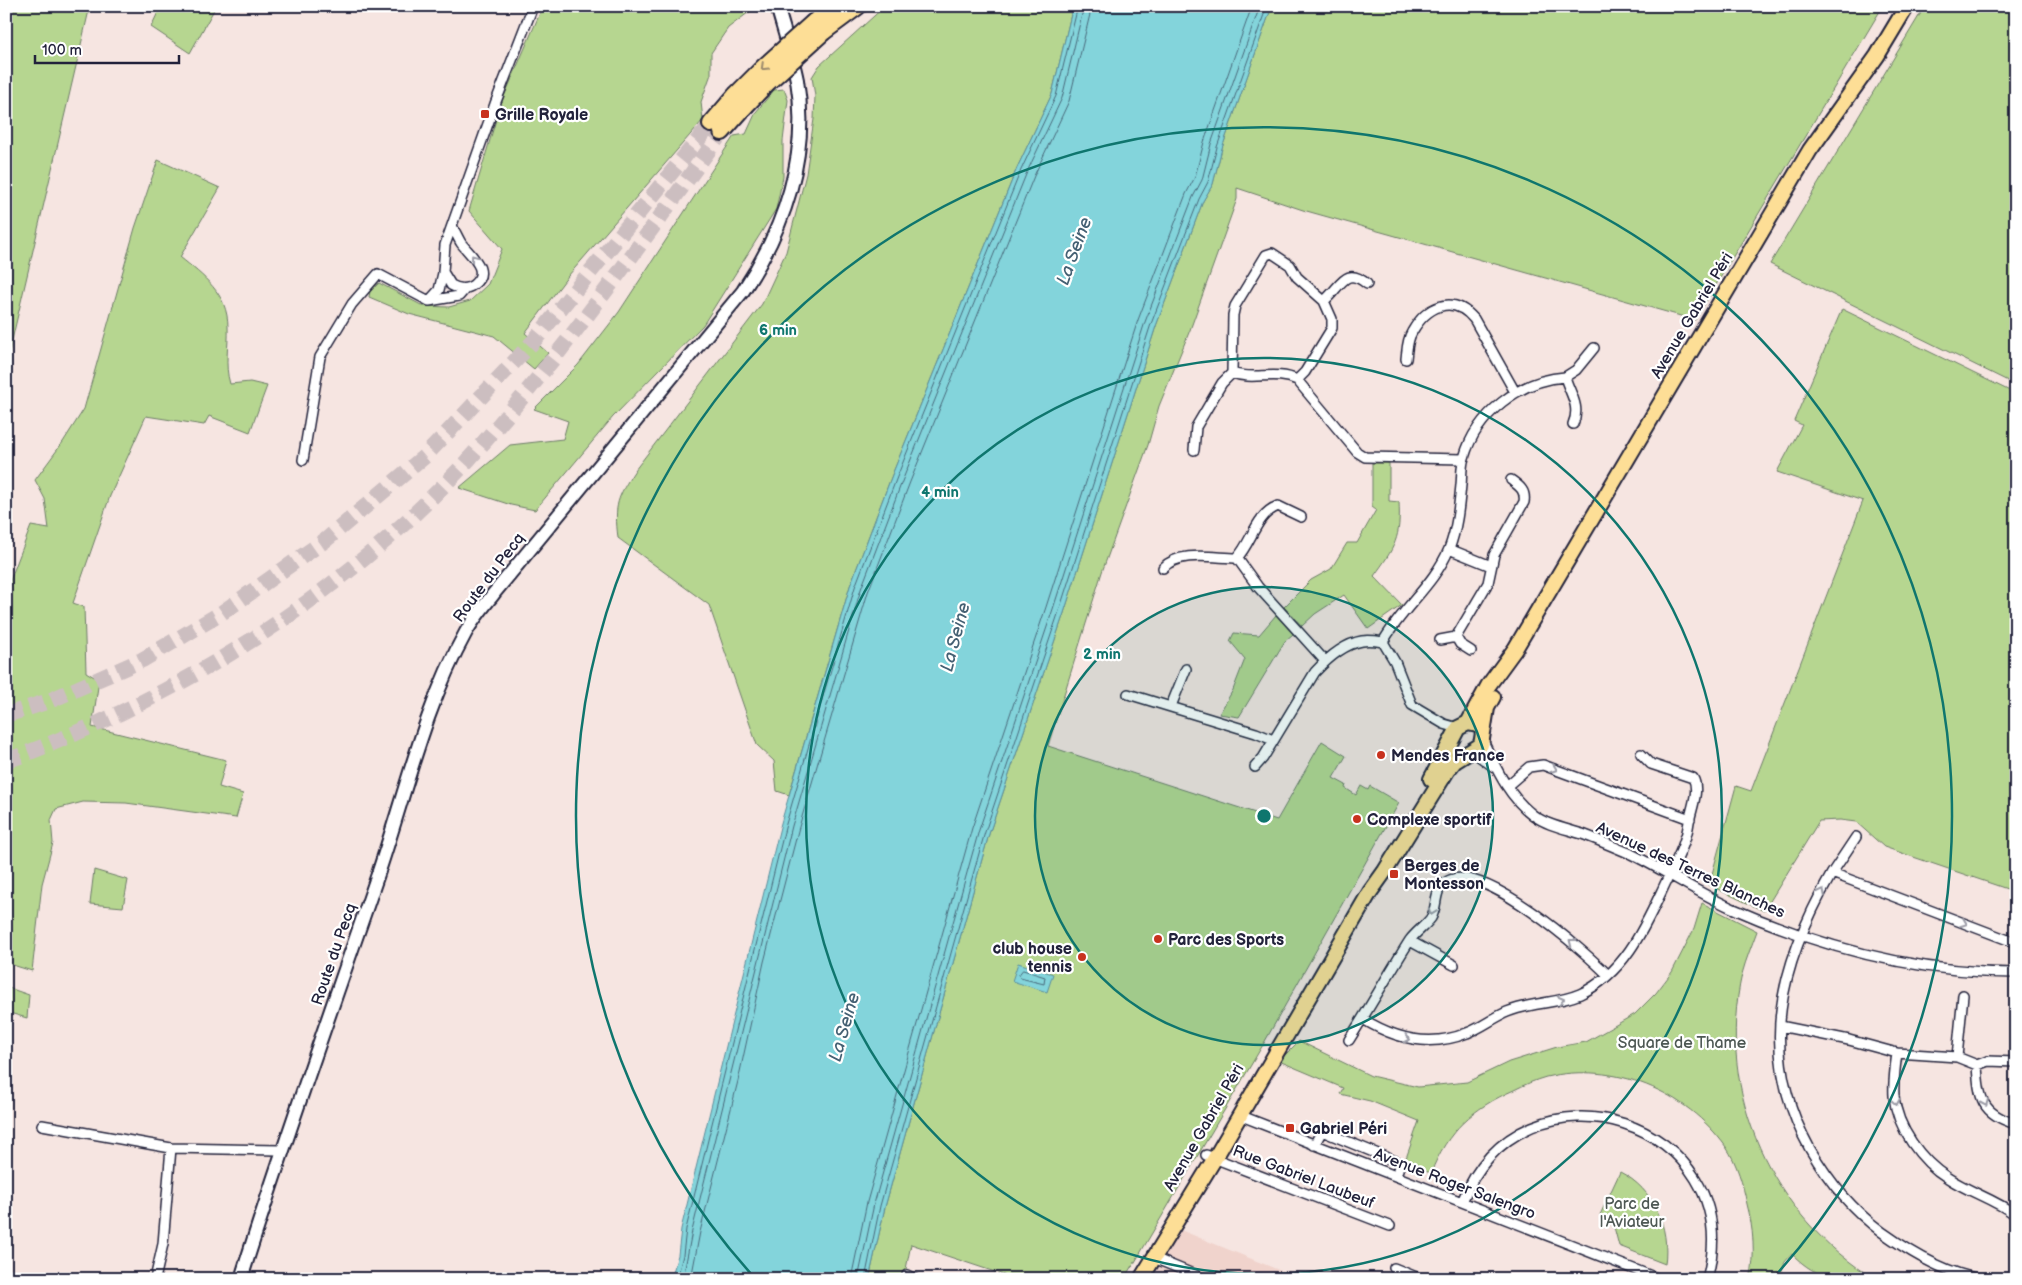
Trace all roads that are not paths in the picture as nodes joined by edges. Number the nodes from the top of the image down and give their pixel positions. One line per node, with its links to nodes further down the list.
1 (533, 6): 8 (street)
2 (778, 6): 72 (main road, Route du Pecq)
3 (835, 6): 6 (highway, one-way to 6, bridge)
4 (858, 6): 6 (highway, bridge)
5 (1908, 6): 33 (main road, Avenue Gabriel Péri)
6 (741, 100): 7 (highway)
7 (717, 128)
8 (452, 226): 9 (street); 11 (street, one-way to 8)
9 (443, 272): 11 (street); 12 (street)
10 (1367, 284): 13 (street)
11 (466, 288): 12 (street)
12 (429, 301): 23 (street)
13 (1324, 301): 16 (street); 18 (street)
14 (1594, 348): 17 (street)
15 (1406, 359): 19 (street)
16 (1232, 373): 18 (street); 21 (street)
17 (1565, 377): 19 (street); 20 (street)
18 (1297, 380): 22 (street)
19 (1515, 392): 22 (street)
20 (1573, 424)
21 (1194, 450)
22 (1464, 459): 26 (street)
23 (303, 460)
24 (1511, 480): 28 (street)
25 (1301, 517): 27 (street)
26 (1449, 548): 28 (street); 32 (street)
27 (1237, 558): 29 (street); 35 (street)
28 (1491, 566): 30 (street)
29 (1163, 568)
30 (1456, 637): 31 (street); 34 (street)
31 (1440, 640)
32 (1383, 642): 35 (street); 39 (street)
33 (1515, 649): 39 (main road, Avenue Gabriel Péri); 40 (main road, Avenue Gabriel Péri)
34 (1471, 651)
35 (1325, 661): 41 (street)
36 (1186, 669): 38 (street)
37 (1128, 694): 38 (street)
38 (1171, 706): 41 (street)
39 (1460, 729): 40 (main road); 42 (main road); 51 (main road, Avenue Gabriel Péri)
40 (1483, 736): 42 (main road, Avenue Gabriel Péri); 45 (street, Avenue des Terres Blanches)
41 (1273, 740): 44 (street)
42 (1470, 751): 45 (street, Avenue des Terres Blanches); 51 (main road, Avenue Gabriel Péri)
43 (1641, 754): 47 (street)
44 (1255, 767)
45 (1495, 768): 46 (street, Avenue des Terres Blanches)
46 (1509, 784): 47 (street, one-way to 47); 50 (street, Avenue des Terres Blanches)
47 (1690, 819): 50 (street)
48 (1856, 838): 49 (street)
49 (1832, 873): 52 (street, one-way to 49); 54 (street, one-way to 54)
50 (1669, 874): 52 (street, Avenue des Terres Blanches); 57 (street)
51 (1370, 892): 59 (main road, Avenue Gabriel Péri)
52 (1802, 936): 56 (street, Avenue des Terres Blanches); 61 (street)
53 (1410, 941): 55 (street); 57 (street, one-way to 53); 60 (street)
54 (2016, 942)
55 (1454, 965)
56 (2016, 973)
57 (1608, 975): 60 (street, one-way to 57)
58 (1963, 995): 64 (street)
59 (1306, 997): 67 (main road, Avenue Gabriel Péri); 67 (main road, Avenue Gabriel Péri)
60 (1363, 1019): 62 (street)
61 (1780, 1026): 63 (street); 89 (street)
62 (1349, 1040)
63 (1897, 1053): 64 (street); 76 (street, one-way to 76)
64 (1957, 1057): 66 (street)
65 (2016, 1062): 66 (street)
66 (1977, 1065): 68 (street, one-way to 68)
67 (1235, 1114): 70 (street, Avenue Roger Salengro); 73 (main road, Avenue Gabriel Péri)
68 (2016, 1124)
69 (42, 1125): 71 (street)
70 (1314, 1145): 74 (street, Avenue Roger Salengro); 74 (street)
71 (171, 1148): 72 (street); 81 (street)
72 (281, 1150): 82 (main road, Route du Pecq)
73 (1212, 1156): 77 (street, Rue Gabriel Laubeuf); 78 (main road, Avenue Gabriel Péri); 83 (main road, Avenue Gabriel Péri)
74 (1396, 1176): 75 (street, Avenue Roger Salengro)
75 (1462, 1202): 87 (street, Avenue Roger Salengro); 88 (street)
76 (2016, 1215)
77 (1390, 1226)
78 (1154, 1258): 84 (main road, Avenue Gabriel Péri); 85 (street)
79 (1394, 1268): 86 (street)
80 (2016, 1277): 90 (street)
81 (155, 1279)
82 (241, 1279)
83 (1134, 1279)
84 (1141, 1279)
85 (1205, 1279)
86 (1421, 1279)
87 (1660, 1279)
88 (1707, 1279)
89 (1981, 1279)
90 (2008, 1279)

